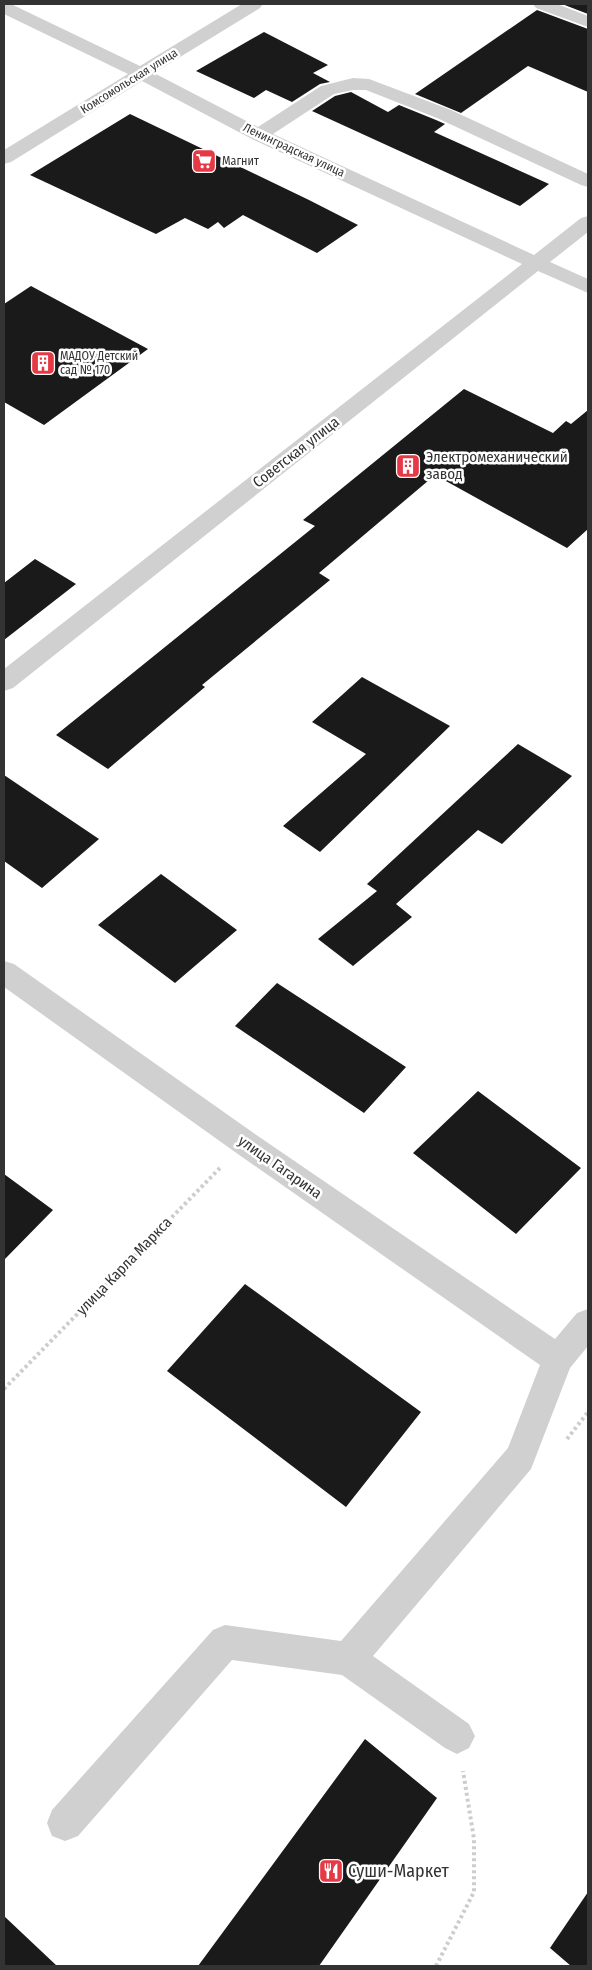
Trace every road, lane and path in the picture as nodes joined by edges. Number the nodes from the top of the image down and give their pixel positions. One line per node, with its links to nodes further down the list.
1 (254, 4): 5 (street, Комсомольская улица)
2 (542, 4): 4 (street)
3 (4, 7): 5 (street, Ленинградская улица)
4 (588, 22)
5 (142, 74): 6 (street, Ленинградская улица); 7 (street, Комсомольская улица)
6 (259, 135): 8 (street); 10 (street, Ленинградская улица)
7 (4, 158)
8 (588, 181)
9 (588, 222): 10 (street, Советская улица)
10 (537, 262): 11 (street, Ленинградская улица); 12 (street, Советская улица)
11 (588, 287)
12 (4, 682)
13 (4, 972): 14 (street, улица Гагарина)
14 (245, 1142): 16 (street, улица Гагарина); 17 (path, улица Карла Маркса)
15 (588, 1323): 16 (street)
16 (558, 1359): 18 (street)
17 (4, 1389)
18 (348, 1659): 19 (street); 20 (street)
19 (457, 1736): 21 (path)
20 (65, 1823)
21 (436, 1966)

